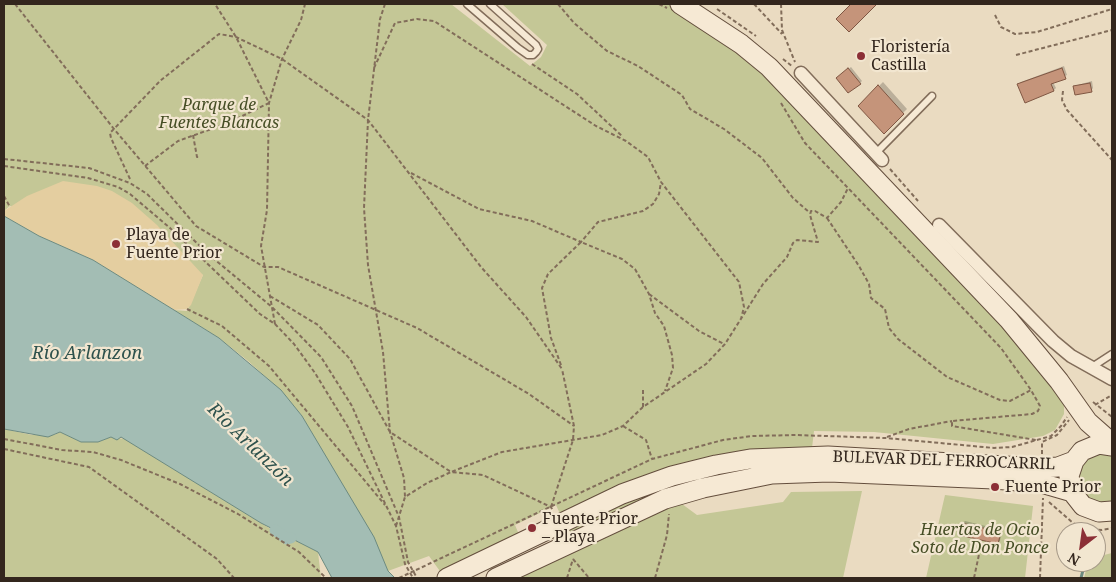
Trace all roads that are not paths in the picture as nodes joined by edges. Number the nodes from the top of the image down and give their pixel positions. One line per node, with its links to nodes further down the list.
1 (467, 4): 2 (lane)
2 (490, 4)
3 (676, 8): 5 (main road)
4 (932, 96): 6 (lane)
5 (812, 113): 6 (street); 11 (main road)
6 (879, 156)
7 (939, 225): 9 (street)
8 (1112, 354): 9 (lane)
9 (1090, 368): 10 (street)
10 (1112, 379)
11 (1074, 412): 12 (main road); 13 (main road)
12 (1112, 444): 13 (main road, BULEVAR DEL FERROCARRIL)
13 (1075, 458): 14 (main road); 16 (main road, BULEVAR DEL FERROCARRIL)
14 (1072, 492): 15 (main road); 17 (main road, BULEVAR DEL FERROCARRIL)
15 (1112, 512)
16 (447, 578)
17 (496, 578)

